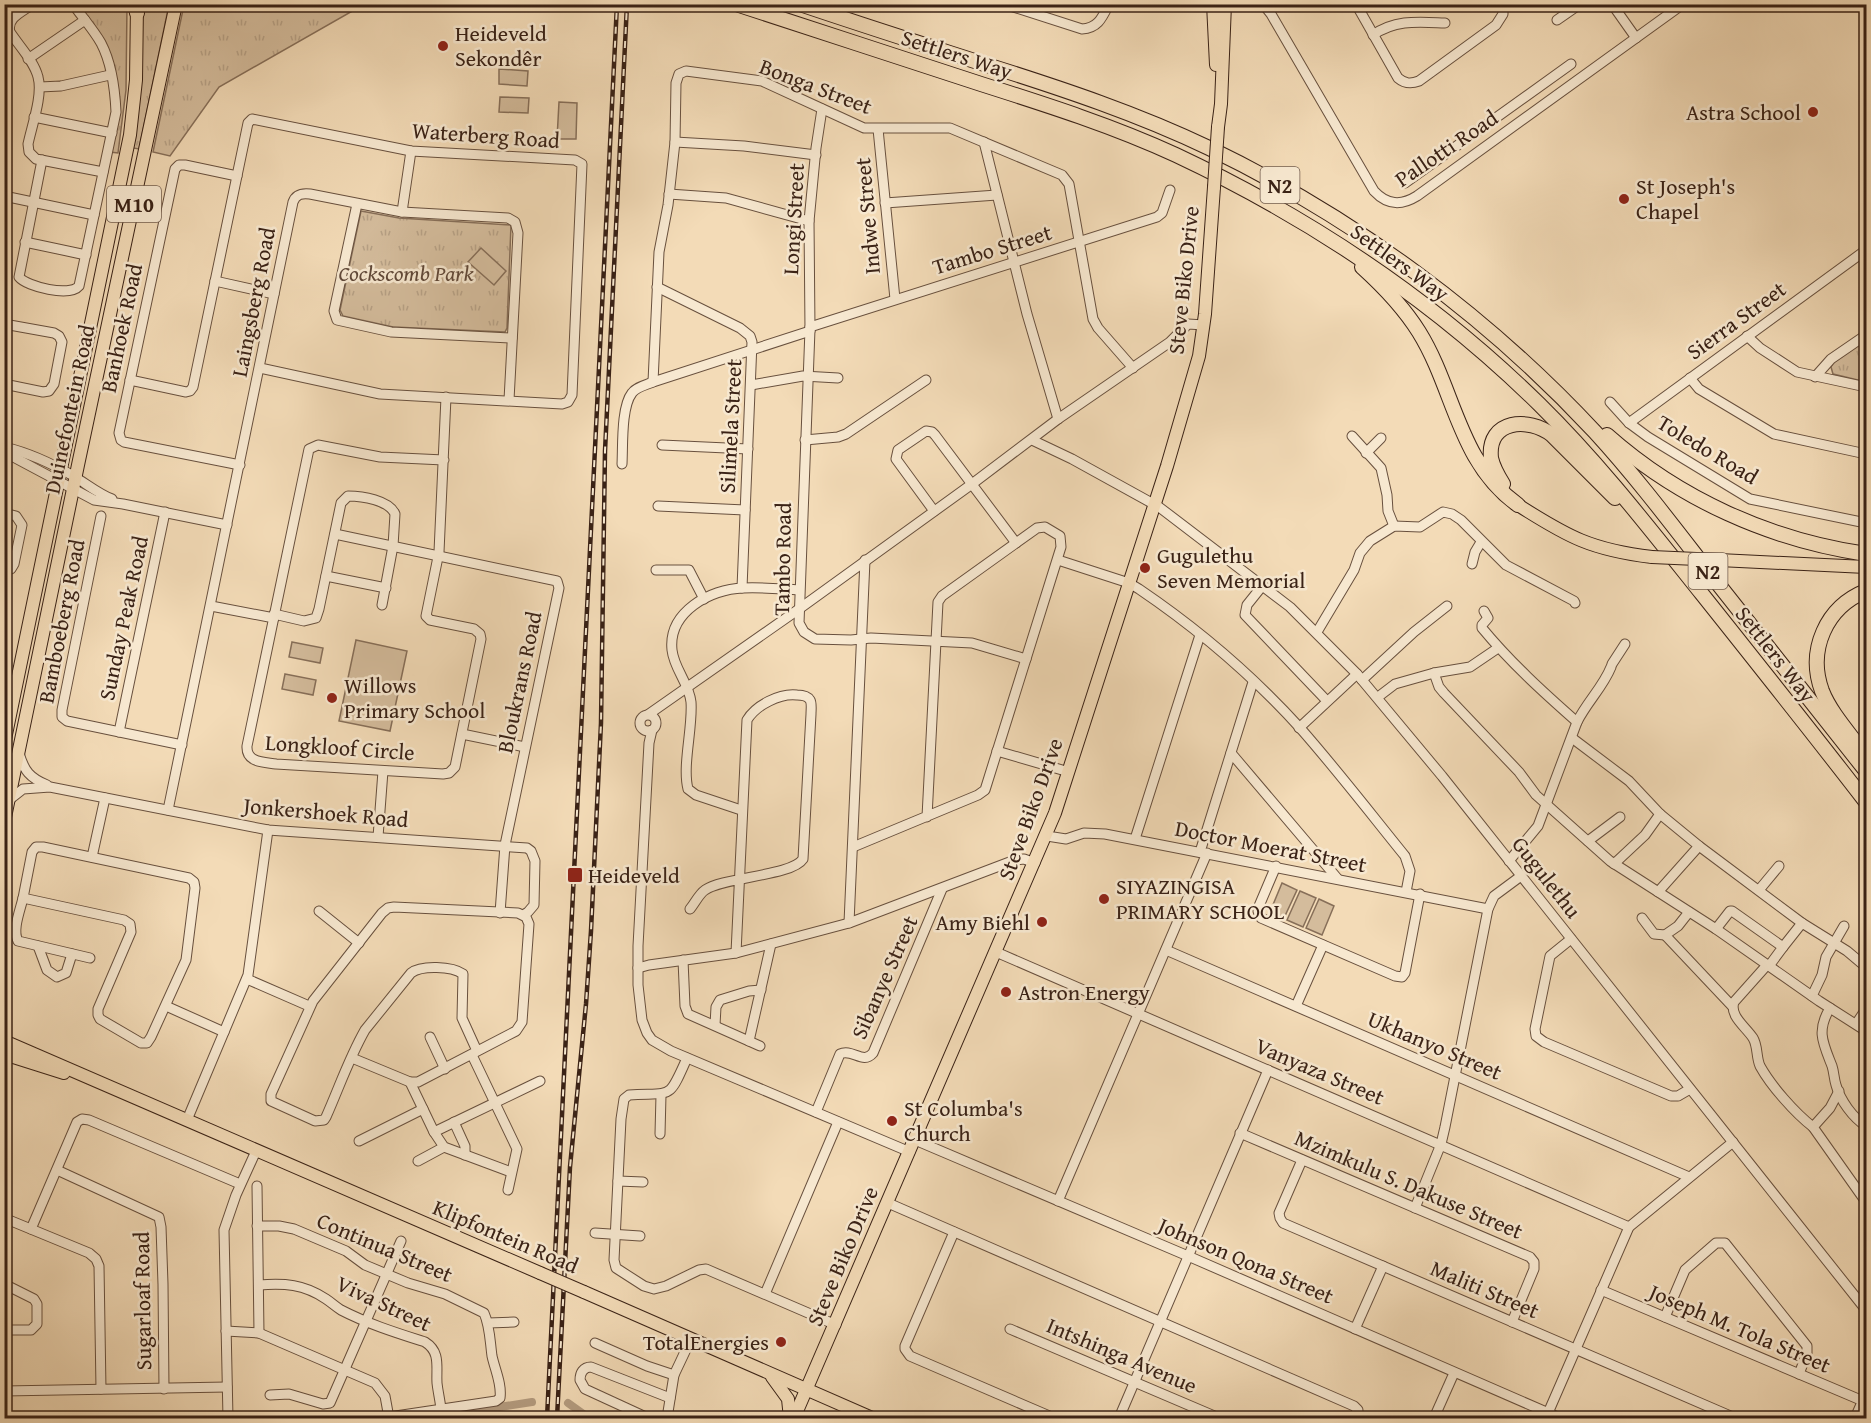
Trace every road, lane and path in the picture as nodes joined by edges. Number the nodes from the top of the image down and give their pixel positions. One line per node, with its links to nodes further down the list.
1 (74, 4): 17 (street)
2 (176, 4): 102 (main road, Duinefontein Road / M10)
3 (736, 4): 42 (highway, Settlers Way / N2)
4 (800, 4): 75 (highway, Settlers Way / N2)
5 (1109, 4): 13 (street)
6 (1214, 4): 29 (main road)
7 (1226, 4): 29 (main road)
8 (1356, 4): 20 (street)
9 (1503, 4): 20 (street)
10 (1580, 4): 18 (street)
11 (1612, 4): 21 (street)
12 (1683, 4): 21 (street, Pallotti Road)
13 (1010, 5)
14 (1264, 5): 39 (street, Pallotti Road)
15 (27, 6): 22 (street)
16 (136, 7): 100 (main road, Duinefontein Road / M10)
17 (85, 20): 22 (street); 24 (street)
18 (1557, 20)
19 (1445, 22): 20 (street)
20 (1373, 35)
21 (1636, 38): 27 (street, Pallotti Road)
22 (28, 59): 26 (street)
23 (1571, 64): 25 (street, Pallotti Road)
24 (110, 75): 26 (street); 32 (street)
25 (1540, 86): 27 (street); 37 (street, Pallotti Road)
26 (40, 87): 30 (street)
27 (1551, 99): 39 (street, Pallotti Road)
28 (822, 109): 31 (street, Bonga Street); 33 (street, Bonga Street); 36 (street, Longi Street)
29 (1219, 112): 64 (main road, Steve Biko Drive, bridge)
30 (34, 117): 32 (street); 38 (street)
31 (878, 129): 34 (street, Bonga Street); 49 (street, Indwe Street)
32 (112, 133): 40 (street)
33 (675, 142): 36 (street); 45 (street, Bonga Street)
34 (984, 142): 46 (street); 55 (street, Bonga Street)
35 (411, 151): 41 (street, Waterberg Road); 51 (street); 84 (street, Waterberg Road)
36 (816, 154): 53 (street, Longi Street)
37 (1443, 156): 39 (street); 43 (street, Pallotti Road)
38 (42, 160): 40 (street); 48 (street)
39 (1453, 170)
40 (103, 172): 52 (street)
41 (237, 176): 59 (street, Waterberg Road); 77 (street, Banhoek Road)
42 (1230, 182): 105 (highway); 118 (highway, Settlers Way / N2)
43 (1405, 183)
44 (1170, 190): 55 (street, Tambo Street)
45 (669, 194): 53 (street); 60 (street, Bonga Street)
46 (997, 195): 49 (street); 58 (street)
47 (4, 196): 48 (street)
48 (33, 202): 52 (street); 54 (street)
49 (885, 203): 62 (street, Indwe Street)
50 (357, 204): 51 (street, Laingsberg Road); 61 (street, Laingsberg Road); 68 (street)
51 (402, 212): 68 (street, Laingsberg Road)
52 (94, 215): 57 (street)
53 (809, 221): 65 (street, Longi Street)
54 (25, 242): 57 (street); 57 (street)
55 (1079, 242): 58 (street, Tambo Street); 71 (street)
56 (1866, 250): 67 (street, Sierra Street)
57 (86, 255)
58 (1014, 263): 62 (street, Tambo Street); 86 (street)
59 (215, 281): 61 (street); 77 (street, Waterberg Road)
60 (657, 287): 69 (street, Silimela Street); 79 (street, Bonga Street)
61 (274, 294): 70 (street, Laingsberg Road)
62 (895, 299): 65 (street, Tambo Street)
63 (4, 324): 80 (street)
64 (1204, 325): 71 (street); 104 (main road, Steve Biko Drive)
65 (810, 329): 69 (street, Tambo Street); 72 (street, Tambo Road)
66 (1866, 335): 73 (street)
67 (1747, 336): 73 (street); 76 (street, Sierra Street)
68 (512, 338): 84 (street, Laingsberg Road)
69 (753, 349): 79 (street, Tambo Street); 81 (street, Silimela Street)
70 (260, 368): 83 (street, Waterberg Road); 99 (street, Laingsberg Road)
71 (1133, 368): 86 (street)
72 (808, 376): 74 (street); 81 (street); 90 (street, Tambo Road)
73 (1815, 377): 82 (street)
74 (838, 378)
75 (1542, 378): 120 (highway); 171 (highway, Settlers Way / N2)
76 (1690, 378): 87 (street, Sierra Street); 96 (street)
77 (130, 380): 99 (street, Banhoek Road)
78 (926, 380): 90 (street)
79 (653, 382): 98 (street, Tambo Street)
80 (4, 384)
81 (752, 385): 93 (street, Silimela Street)
82 (1866, 387)
83 (446, 397): 84 (street, Waterberg Road); 97 (street, Longkloof Circle)
84 (509, 400)
85 (1610, 402): 87 (street, Toledo Road)
86 (1058, 419): 91 (street)
87 (1629, 423): 112 (street, Toledo Road)
88 (1352, 436): 95 (street)
89 (1382, 438): 95 (street)
90 (806, 440): 133 (street, Tambo Road)
91 (1032, 440): 103 (street); 104 (street, Gugulethu)
92 (662, 446): 93 (street)
93 (748, 449): 107 (street, Silimela Street)
94 (4, 450): 100 (street); 101 (street)
95 (1366, 453): 114 (street)
96 (1866, 454)
97 (444, 460): 121 (street, Longkloof Circle); 142 (street, Longkloof Circle)
98 (622, 464)
99 (240, 465): 113 (street, Laingsberg Road)
100 (62, 470): 101 (main road, Duinefontein Road / M10); 102 (street)
101 (60, 483): 102 (street); 163 (main road, Duinefontein Road / M10)
102 (74, 483): 108 (street); 167 (main road, Duinefontein Road / M10)
103 (972, 484): 109 (street); 109 (street); 117 (street)
104 (1157, 505): 129 (main road, Steve Biko Drive); 130 (street, Gugulethu)
105 (1518, 505): 118 (highway); 125 (main road, bridge)
106 (658, 506): 107 (street)
107 (745, 510): 132 (street, Silimela Street)
108 (165, 512): 113 (street); 160 (street, Sunday Peak Road)
109 (934, 512): 122 (street)
110 (4, 513): 127 (street)
111 (102, 516): 160 (street, Bamboeberg Road)
112 (1866, 523)
113 (227, 525): 138 (street, Laingsberg Road)
114 (1394, 526): 116 (street); 143 (street)
115 (335, 534): 119 (street); 119 (street); 128 (street)
116 (1481, 542): 124 (street); 136 (street)
117 (1016, 543): 123 (street); 146 (street)
118 (1663, 545): 176 (highway, Settlers Way / N2)
119 (393, 546): 121 (street); 131 (street)
120 (1866, 554)
121 (439, 555): 161 (street, Longkloof Circle); 165 (street, Bloukrans Road)
122 (865, 560): 140 (street); 145 (street)
123 (1058, 560): 129 (street); 149 (street)
124 (1472, 564)
125 (1866, 567)
126 (656, 570): 135 (street)
127 (4, 571)
128 (326, 576): 131 (street); 142 (street)
129 (1129, 583): 144 (street); 172 (main road, Steve Biko Drive)
130 (1263, 585): 143 (street, Gugulethu); 155 (street)
131 (386, 588): 137 (street)
132 (742, 588): 133 (street); 135 (street)
133 (799, 590): 140 (street, Tambo Road)
134 (1866, 591): 169 (highway)
135 (704, 599): 153 (street)
136 (1575, 603)
137 (382, 605)
138 (211, 606): 142 (street); 164 (street, Laingsberg Road)
139 (1447, 606): 151 (street)
140 (799, 609): 145 (street, Tambo Road); 153 (street)
141 (1484, 611): 148 (street)
142 (274, 616): 170 (street, Longkloof Circle)
143 (1317, 632): 151 (street, Gugulethu)
144 (1200, 635): 152 (street); 187 (street)
145 (863, 638): 146 (street, Tambo Road); 191 (street)
146 (935, 640): 149 (street, Tambo Road); 181 (street)
147 (1625, 644): 157 (street)
148 (1498, 648): 150 (street); 157 (street)
149 (1026, 659): 166 (street)
150 (1434, 674): 154 (street); 177 (street)
151 (1360, 677): 154 (street, Gugulethu); 155 (street)
152 (1253, 682): 158 (street); 168 (street)
153 (687, 688): 156 (street); 179 (street)
154 (1378, 697): 194 (street, Gugulethu)
155 (1327, 701): 158 (street)
156 (652, 717): 159 (street); 159 (street)
157 (1577, 722): 162 (street)
158 (1299, 728): 204 (street)
159 (649, 730): 226 (street)
160 (119, 732): 164 (street, Bamboeberg Road)
161 (462, 734): 165 (street); 170 (street, Longkloof Circle)
162 (1572, 738): 177 (street); 180 (street)
163 (4, 744)
164 (182, 745): 178 (street, Laingsberg Road)
165 (525, 747): 189 (street, Bloukrans Road)
166 (997, 751): 172 (street); 181 (street)
167 (19, 753): 173 (street, Jonkershoek Road); 175 (main road, Duinefontein Road / M10)
168 (1231, 753): 192 (street); 200 (street)
169 (1866, 756)
170 (383, 771): 186 (street)
171 (1866, 771)
172 (1069, 772): 185 (main road, Steve Biko Drive)
173 (50, 787): 174 (street, Jonkershoek Road); 175 (street, Jonkershoek Road)
174 (105, 798): 178 (street, Jonkershoek Road); 193 (street)
175 (9, 800): 183 (main road, Duinefontein Road / M10)
176 (1866, 802)
177 (1546, 806): 188 (street); 194 (street)
178 (168, 810): 184 (street, Jonkershoek Road)
179 (741, 810): 201 (street); 201 (street)
180 (1660, 814): 190 (street); 196 (street)
181 (927, 817): 191 (street)
182 (1620, 817): 188 (street)
183 (4, 822)
184 (268, 830): 186 (street, Jonkershoek Road); 238 (street)
185 (1047, 836): 187 (street, Doctor Moerat Street); 195 (main road, Steve Biko Drive)
186 (378, 837): 189 (street, Jonkershoek Road)
187 (1135, 839): 192 (street, Doctor Moerat Street)
188 (1588, 841): 196 (street)
189 (505, 845): 212 (street, Bloukrans Road); 213 (street, Jonkershoek Road)
190 (1699, 846): 203 (street); 205 (street)
191 (853, 847): 215 (street)
192 (1204, 852): 197 (street, Doctor Moerat Street); 228 (street)
193 (92, 857): 207 (street); 241 (street)
194 (1509, 861): 199 (street, Gugulethu)
195 (1035, 863): 202 (street); 229 (main road, Steve Biko Drive)
196 (1614, 864): 205 (street)
197 (1276, 866): 200 (street, Doctor Moerat Street); 224 (street)
198 (1779, 866): 203 (street)
199 (1521, 876): 209 (street); 220 (street, Gugulethu)
200 (1337, 878): 204 (street, Doctor Moerat Street)
201 (739, 880): 208 (street); 230 (street)
202 (942, 889): 215 (street); 271 (street, Sibanye Street)
203 (1759, 890): 216 (street)
204 (1406, 892): 206 (street, Doctor Moerat Street)
205 (1658, 892): 211 (street)
206 (1420, 894): 209 (street, Doctor Moerat Street); 224 (street)
207 (23, 898): 225 (street); 241 (street)
208 (690, 909)
209 (1488, 909): 262 (street)
210 (320, 911): 221 (street)
211 (1689, 912): 218 (street); 219 (street)
212 (500, 913): 213 (street); 221 (street)
213 (523, 915): 256 (street)
214 (1642, 918): 219 (street)
215 (849, 923): 223 (street)
216 (1803, 923): 222 (street); 227 (street)
217 (1844, 926): 222 (street)
218 (1716, 929): 227 (street); 235 (street)
219 (1665, 935): 244 (street)
220 (1571, 939): 265 (street, Gugulethu); 265 (street)
221 (358, 943): 242 (street)
222 (1834, 943): 236 (street); 240 (street)
223 (771, 944): 230 (street); 239 (street)
224 (1323, 945): 243 (street)
225 (38, 946): 231 (street); 231 (street)
226 (638, 946): 234 (street); 237 (street)
227 (1783, 947): 235 (street)
228 (1166, 950): 243 (street, Ukhanyo Street); 247 (street)
229 (996, 952): 247 (street, Vanyaza Street); 283 (main road, Steve Biko Drive)
230 (736, 953): 233 (street)
231 (72, 954): 232 (street)
232 (90, 958)
233 (683, 960): 234 (street); 249 (street)
234 (649, 964): 237 (street)
235 (1768, 965): 240 (street); 244 (street)
236 (1866, 967)
237 (638, 968): 259 (street, Johnson Qona Street)
238 (247, 979): 242 (street); 251 (street)
239 (761, 990): 249 (street); 254 (street)
240 (1812, 996): 245 (street)
241 (166, 1006): 251 (street)
242 (309, 1006): 258 (street)
243 (1296, 1006): 262 (street, Ukhanyo Street)
244 (1732, 1006): 276 (street)
245 (1830, 1008): 248 (street); 266 (street)
246 (1866, 1009): 248 (street)
247 (1138, 1014): 261 (street, Vanyaza Street); 297 (street)
248 (1856, 1024): 250 (street)
249 (715, 1025): 254 (street)
250 (1866, 1031)
251 (224, 1032): 272 (street)
252 (429, 1037): 260 (street)
253 (4, 1041): 267 (main road, Klipfontein Road)
254 (749, 1041): 255 (street)
255 (760, 1046)
256 (474, 1053): 258 (street); 260 (street); 269 (street)
257 (4, 1054): 267 (main road, Klipfontein Road)
258 (352, 1058): 264 (street)
259 (687, 1058): 268 (street); 271 (street, Johnson Qona Street)
260 (446, 1069): 264 (street)
261 (1268, 1070): 278 (street); 282 (street, Vanyaza Street)
262 (1455, 1075): 282 (street); 291 (street, Ukhanyo Street)
263 (540, 1081): 269 (street)
264 (410, 1082): 270 (street)
265 (1690, 1089): 281 (street, Gugulethu)
266 (1839, 1091): 275 (street); 276 (street)
267 (122, 1094): 272 (main road, Klipfontein Road)
268 (661, 1095): 279 (street); 292 (street)
269 (496, 1102): 273 (street); 290 (street)
270 (423, 1109): 277 (street); 280 (street)
271 (816, 1112): 274 (street, Johnson Qona Street)
272 (187, 1120): 285 (main road, Klipfontein Road)
273 (454, 1122): 277 (street); 286 (street)
274 (838, 1122): 283 (street, Johnson Qona Street); 316 (street)
275 (1866, 1126)
276 (1813, 1127): 298 (street)
277 (434, 1132): 284 (street)
278 (1240, 1133): 287 (street, Mzimkulu S. Dakuse Street); 310 (street)
279 (660, 1134)
280 (359, 1141)
281 (1733, 1142): 291 (street); 317 (street, Gugulethu)
282 (1441, 1144): 300 (street); 303 (street, Vanyaza Street)
283 (909, 1147): 297 (street, Johnson Qona Street); 299 (main road, Steve Biko Drive)
284 (444, 1148): 286 (street); 288 (street)
285 (256, 1151): 294 (street); 330 (main road, Klipfontein Road, bridge)
286 (465, 1155): 290 (street)
287 (1302, 1160): 300 (street, Mzimkulu S. Dakuse Street); 311 (street, Maliti Street)
288 (418, 1161)
289 (57, 1170): 294 (street); 304 (street); 341 (street, Sugarloaf Road)
290 (511, 1172): 296 (street)
291 (1689, 1177): 303 (street)
292 (618, 1181): 293 (street); 307 (street)
293 (643, 1182)
294 (240, 1184): 328 (street)
295 (257, 1186): 302 (street)
296 (508, 1190)
297 (1058, 1201): 310 (street, Johnson Qona Street)
298 (1866, 1202)
299 (888, 1203): 305 (street); 324 (main road, Steve Biko Drive)
300 (1415, 1208): 322 (street, Mzimkulu S. Dakuse Street)
301 (4, 1218): 304 (street)
302 (257, 1227): 312 (street, Continua Street); 314 (street)
303 (1629, 1227): 315 (street)
304 (31, 1229): 340 (street)
305 (954, 1232): 320 (street); 355 (street)
306 (595, 1233): 307 (street)
307 (615, 1234): 308 (street); 316 (street)
308 (640, 1236)
309 (401, 1242): 312 (street)
310 (1188, 1256): 320 (street); 326 (street, Johnson Qona Street)
311 (1383, 1266): 322 (street, Maliti Street); 326 (street)
312 (388, 1275): 319 (street); 323 (street, Continua Street)
313 (4, 1284): 327 (street)
314 (259, 1285): 319 (street, Viva Street); 329 (street)
315 (1601, 1290): 318 (street, Joseph M. Tola Street); 332 (street)
316 (765, 1294): 324 (street)
317 (1866, 1310)
318 (1665, 1317): 336 (street, Joseph M. Tola Street); 336 (street)
319 (367, 1321): 333 (street); 347 (street, Viva Street)
320 (1160, 1321): 338 (street); 358 (street)
321 (514, 1322): 323 (street)
322 (1512, 1322): 332 (street, Maliti Street)
323 (488, 1323): 347 (street)
324 (836, 1325): 342 (main road, Steve Biko Drive)
325 (1010, 1329): 338 (street, Intshinga Avenue)
326 (1355, 1329): 334 (street, Johnson Qona Street)
327 (4, 1330)
328 (226, 1331): 329 (street); 339 (street)
329 (259, 1334): 333 (street)
330 (691, 1340): 335 (street); 337 (main road, Klipfontein Road)
331 (595, 1343): 335 (street)
332 (1575, 1349): 348 (street); 361 (street, Maliti Street)
333 (346, 1370): 344 (street); 349 (street)
334 (1454, 1373): 348 (street, Johnson Qona Street); 359 (street)
335 (674, 1374): 346 (street)
336 (1799, 1374): 345 (street, Joseph M. Tola Street)
337 (771, 1375): 342 (main road, Klipfontein Road); 353 (main road)
338 (1135, 1381): 356 (street); 357 (street, Intshinga Avenue)
339 (227, 1387): 341 (street); 350 (street)
340 (101, 1389): 341 (street); 343 (street)
341 (164, 1389)
342 (806, 1390): 353 (main road, Steve Biko Drive); 354 (main road, Klipfontein Road)
343 (4, 1391)
344 (270, 1395)
345 (1864, 1397): 362 (street)
346 (670, 1398): 351 (street); 352 (street)
347 (441, 1409): 349 (street)
348 (1548, 1413): 360 (street, Johnson Qona Street)
349 (389, 1418)
350 (228, 1419)
351 (648, 1419)
352 (667, 1419)
353 (792, 1419)
354 (872, 1419)
355 (1054, 1419)
356 (1119, 1419)
357 (1219, 1419)
358 (1357, 1419)
359 (1434, 1419)
360 (1560, 1419)
361 (1736, 1419)
362 (1855, 1419)

